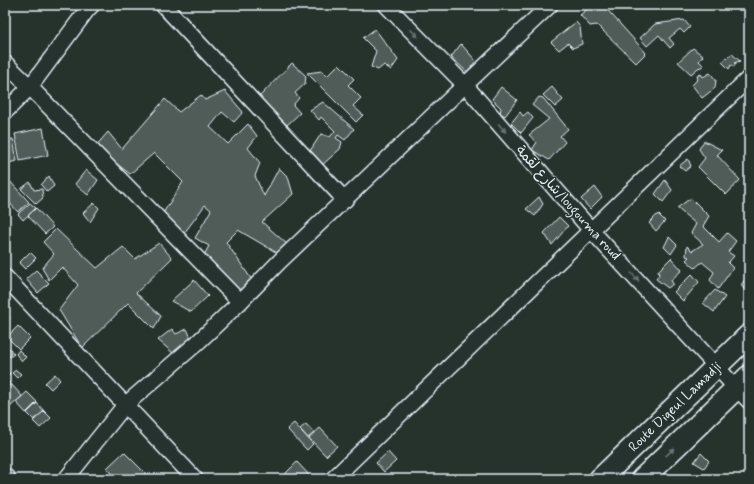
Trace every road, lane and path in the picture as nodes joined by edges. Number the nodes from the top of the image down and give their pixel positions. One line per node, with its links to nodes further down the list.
1 (92, 5): 8 (street)
2 (163, 5): 10 (street)
3 (386, 5): 7 (street, شارع لقمة/lougouma roud, one-way to 7)
4 (550, 5): 7 (street)
5 (5, 63): 8 (street)
6 (749, 78): 11 (street)
7 (464, 85): 10 (street); 11 (street, شارع لقمة/lougouma roud, one-way to 11)
8 (30, 87): 9 (street); 13 (street)
9 (5, 112)
10 (345, 200): 13 (street)
11 (591, 230): 15 (street, شارع لقمة/lougouma roud, one-way to 15); 22 (street)
12 (5, 277): 17 (street)
13 (240, 302): 17 (street)
14 (749, 335): 15 (main road, Route Digeul Lamadji)
15 (717, 367): 16 (street, شارع لقمة/lougouma roud); 23 (main road, Route Digeul Lamadji)
16 (745, 388): 24 (main road, one-way to 16)
17 (125, 405): 20 (street); 21 (street)
18 (5, 476): 19 (street)
19 (8, 479)
20 (66, 479)
21 (195, 479)
22 (333, 479)
23 (600, 479)
24 (642, 479)

